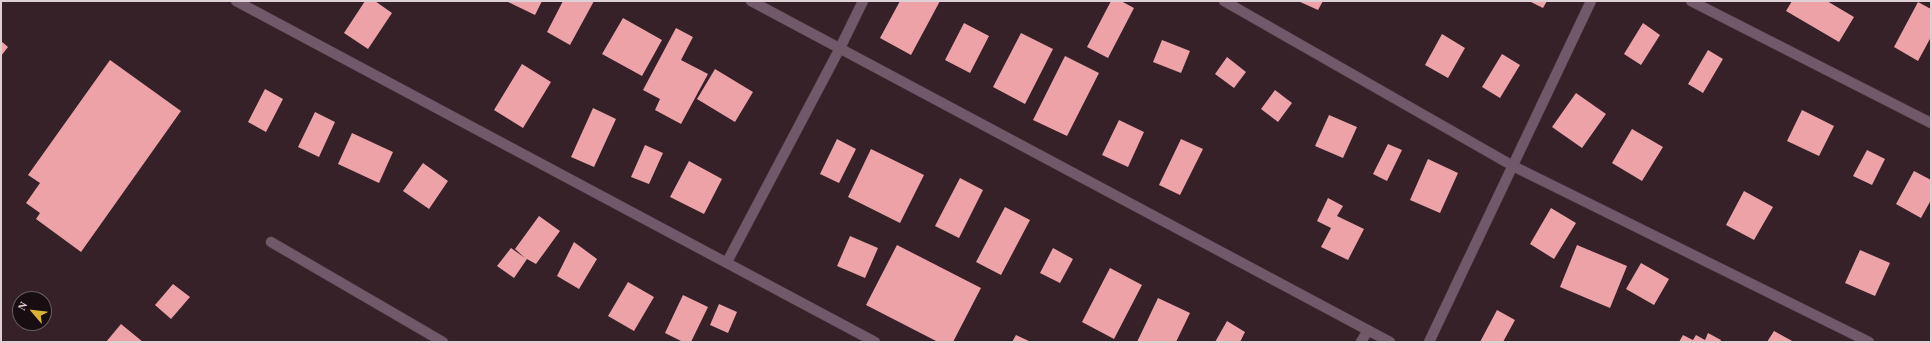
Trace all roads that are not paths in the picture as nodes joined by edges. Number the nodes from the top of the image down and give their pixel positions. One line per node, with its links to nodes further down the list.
1 (236, 1): 11 (street)
2 (751, 1): 7 (street)
3 (863, 1): 7 (street)
4 (1224, 1): 9 (street)
5 (1591, 1): 9 (street)
6 (1691, 1): 8 (street)
7 (840, 48): 11 (street); 12 (street)
8 (1931, 122)
9 (1513, 166): 17 (street); 18 (street)
10 (271, 242): 13 (street)
11 (727, 262): 14 (street)
12 (1368, 330): 15 (street); 16 (street)
13 (444, 342)
14 (875, 342)
15 (1361, 342)
16 (1390, 342)
17 (1429, 342)
18 (1869, 342)

